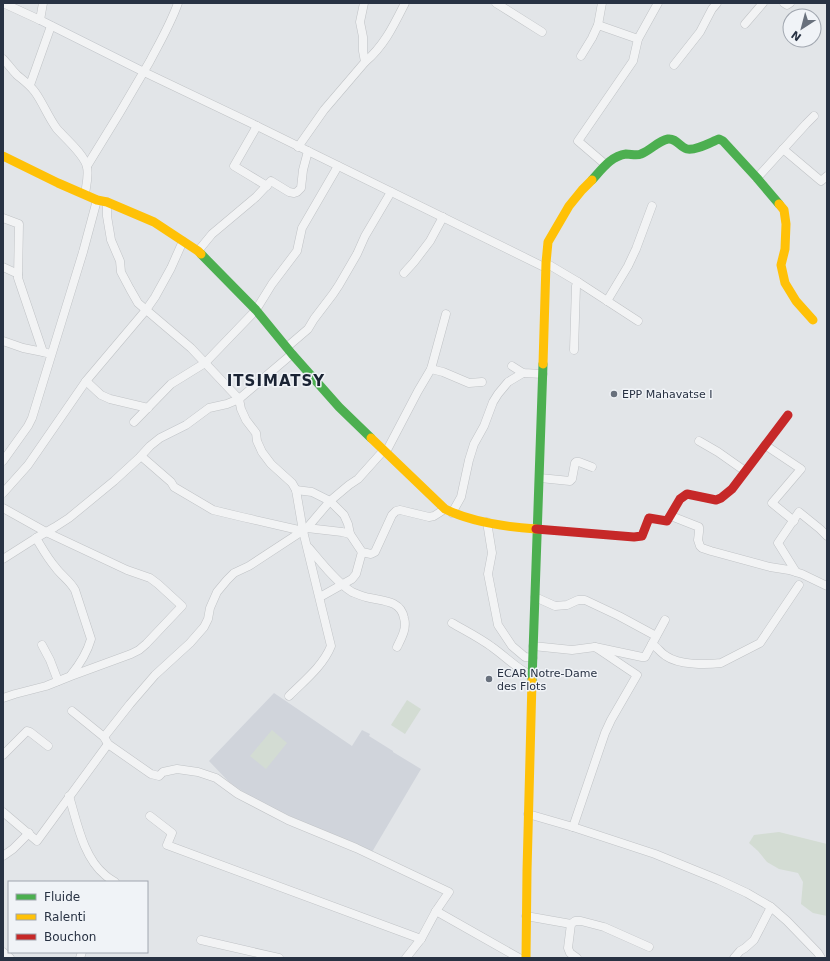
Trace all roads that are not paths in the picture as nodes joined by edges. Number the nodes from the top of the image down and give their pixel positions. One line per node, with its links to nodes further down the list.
1 (3, 3): 13 (street)
2 (43, 3): 13 (street)
3 (178, 3): 23 (street)
4 (364, 3): 21 (street)
5 (405, 3): 21 (street)
6 (496, 3): 17 (street)
7 (602, 3): 15 (street)
8 (658, 3): 18 (street)
9 (717, 3): 22 (street)
10 (763, 3): 14 (street)
11 (784, 3): 12 (street)
12 (790, 3)
13 (40, 20): 16 (street)
14 (745, 24)
15 (598, 25): 18 (street); 19 (street)
16 (51, 26): 23 (street); 24 (street)
17 (542, 32)
18 (638, 39): 31 (street)
19 (581, 56)
20 (3, 59): 24 (street)
21 (365, 62): 27 (street)
22 (674, 65)
23 (144, 72): 26 (street); 32 (street)
24 (30, 85): 32 (street)
25 (814, 116): 28 (street)
26 (257, 126): 27 (street); 36 (street)
27 (298, 147): 29 (street)
28 (783, 150): 34 (street); 35 (street)
29 (308, 151): 33 (street); 36 (street)
30 (3, 156): 38 (street)
31 (606, 165): 35 (street); 46 (street)
32 (87, 166): 38 (street)
33 (338, 166): 37 (street); 53 (street)
34 (827, 176)
35 (757, 178): 55 (street)
36 (267, 186): 45 (street)
37 (391, 192): 42 (street); 59 (street)
38 (85, 194): 39 (street)
39 (97, 200): 40 (street); 61 (street)
40 (107, 202): 44 (street); 52 (street)
41 (652, 206): 51 (street)
42 (442, 217): 46 (street); 48 (street)
43 (3, 218): 49 (street)
44 (183, 241): 45 (street); 52 (street)
45 (198, 252): 53 (street)
46 (546, 265): 50 (street); 66 (street)
47 (3, 267): 49 (street)
48 (404, 273)
49 (18, 274): 60 (street)
50 (578, 282): 51 (street); 58 (street)
51 (607, 301): 56 (street)
52 (146, 310): 62 (street); 67 (street)
53 (256, 310): 59 (street); 62 (street)
54 (446, 314): 64 (street)
55 (813, 320)
56 (638, 321)
57 (3, 341): 60 (street)
58 (574, 350)
59 (290, 351): 69 (street); 75 (street)
60 (43, 352): 61 (street)
61 (52, 355): 77 (street)
62 (205, 363): 69 (street); 70 (street)
63 (512, 366): 65 (street)
64 (431, 369): 68 (street); 75 (street)
65 (524, 373): 66 (street); 85 (street)
66 (543, 374): 80 (street)
67 (86, 381): 70 (street); 82 (street)
68 (482, 382)
69 (240, 399): 76 (street); 81 (street)
70 (148, 408): 72 (street)
71 (788, 415): 74 (street)
72 (134, 422)
73 (699, 441): 79 (street)
74 (765, 445): 79 (street); 87 (street)
75 (385, 451): 83 (street); 85 (street)
76 (141, 456): 89 (street); 91 (street)
77 (3, 461)
78 (592, 467): 80 (street)
79 (745, 470): 86 (street)
80 (540, 478): 90 (street)
81 (296, 490): 83 (street); 89 (street)
82 (3, 493)
83 (330, 501): 89 (street); 92 (street)
84 (3, 508): 91 (street)
85 (448, 511): 88 (street); 96 (street)
86 (670, 516): 90 (street); 98 (street)
87 (794, 520): 93 (street); 98 (street)
88 (487, 522): 90 (street); 111 (street)
89 (305, 529): 92 (street); 95 (street); 118 (street)
90 (537, 530): 103 (street)
91 (46, 532): 94 (street); 112 (street)
92 (350, 534): 96 (street)
93 (827, 536)
94 (36, 538): 97 (street); 112 (street)
95 (307, 546): 99 (street); 102 (street)
96 (362, 552): 99 (street)
97 (3, 559)
98 (796, 572): 101 (street)
99 (342, 585): 102 (street); 109 (street)
100 (799, 585): 106 (street)
101 (827, 586)
102 (320, 597): 115 (street)
103 (535, 597): 106 (street); 108 (street)
104 (665, 620): 106 (street)
105 (452, 623): 113 (street)
106 (654, 640): 110 (street)
107 (42, 645): 114 (street)
108 (533, 646): 110 (street); 111 (street)
109 (396, 647)
110 (595, 647): 125 (street)
111 (533, 658): 113 (street)
112 (71, 676): 114 (street)
113 (532, 676): 123 (street)
114 (58, 681): 116 (street)
115 (289, 696)
116 (3, 698)
117 (72, 711): 118 (street)
118 (106, 741): 121 (street); 130 (street)
119 (48, 746): 120 (street)
120 (3, 755)
121 (70, 796): 126 (street); 128 (street)
122 (3, 812): 126 (street)
123 (528, 814): 125 (street); 131 (street)
124 (150, 816): 133 (street)
125 (573, 827): 129 (street)
126 (29, 833): 127 (street)
127 (3, 856)
128 (113, 881)
129 (771, 907): 143 (street); 144 (street)
130 (436, 911): 133 (street); 140 (street)
131 (526, 916): 132 (street); 141 (street)
132 (571, 924): 135 (street); 142 (street)
133 (422, 939): 139 (street)
134 (201, 940): 138 (street)
135 (649, 947)
136 (3, 952): 137 (street)
137 (10, 958)
138 (279, 958)
139 (406, 958)
140 (518, 958)
141 (526, 958)
142 (577, 958)
143 (734, 958)
144 (821, 958)

